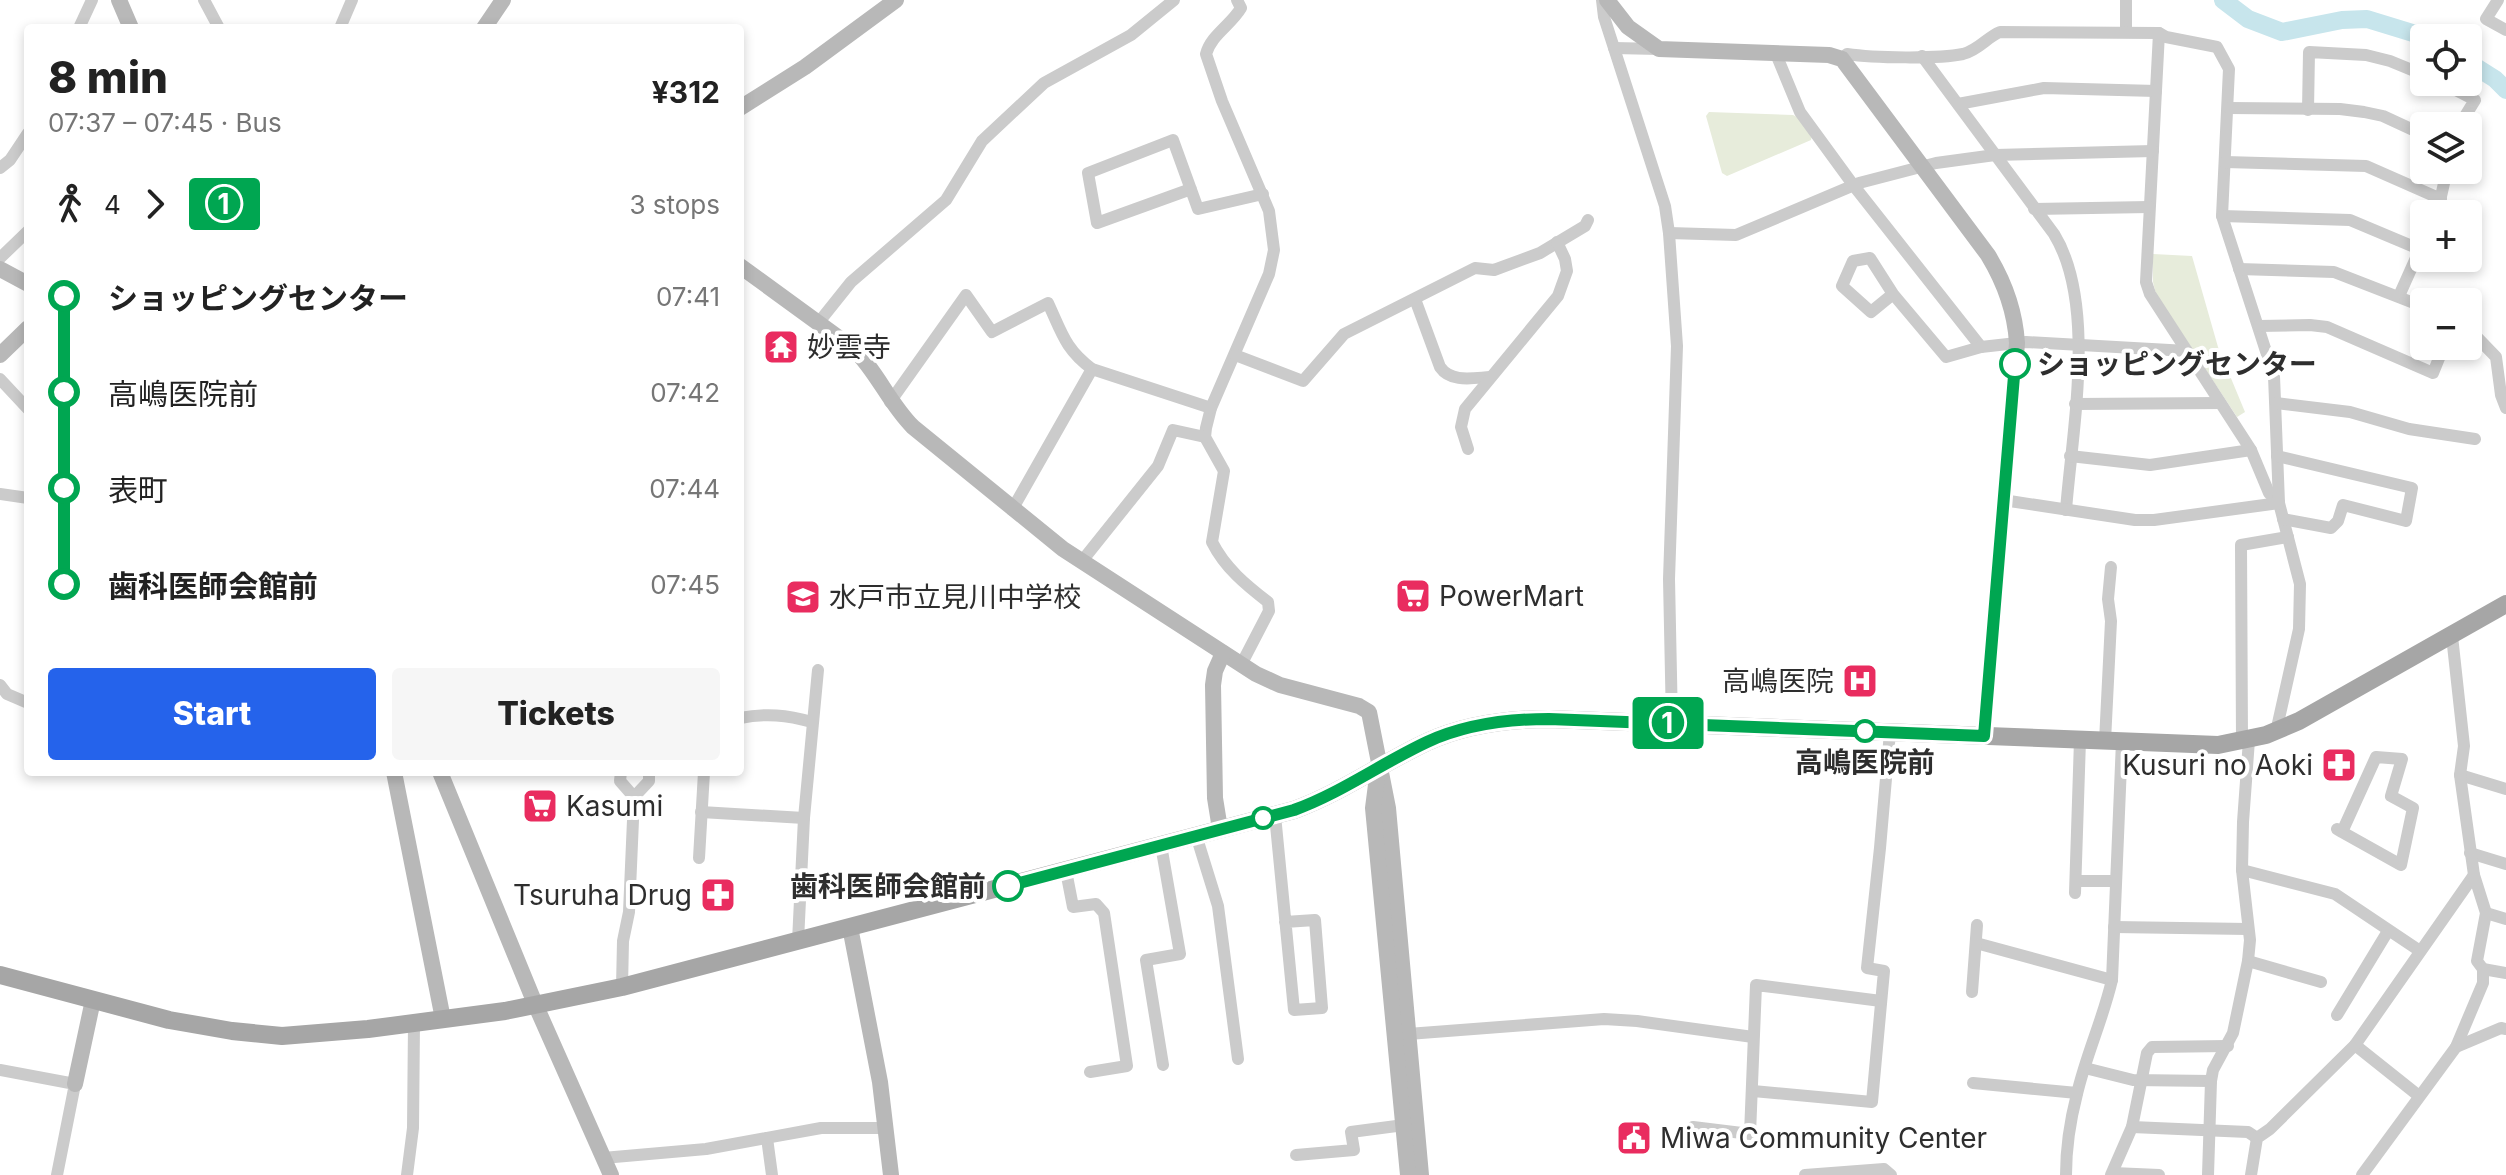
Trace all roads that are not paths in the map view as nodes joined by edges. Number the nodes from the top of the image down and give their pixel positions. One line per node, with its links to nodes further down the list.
1 (92, 0): 12 (street)
2 (119, 0): 13 (street)
3 (204, 0): 14 (street)
4 (352, 0): 15 (street)
5 (503, 0): 16 (street)
6 (896, 0): 29 (street)
7 (1174, 0): 63 (street)
8 (1237, 0): 43 (street)
9 (1604, 0): 20 (street); 21 (street)
10 (2126, 0): 18 (street)
11 (2498, 0): 17 (street)
12 (81, 24)
13 (129, 24)
14 (217, 24)
15 (342, 24)
16 (487, 24)
17 (2506, 30)
18 (2126, 31): 19 (street); 23 (street)
19 (2159, 33): 26 (street); 30 (street)
20 (1614, 48): 21 (street); 49 (street)
21 (1659, 49): 22 (street)
22 (1776, 54): 24 (street); 41 (street)
23 (1922, 56): 24 (street); 28 (street)
24 (1842, 59): 38 (street)
25 (2410, 69): 31 (street)
26 (2156, 91): 28 (street); 35 (street)
27 (2467, 96): 32 (street)
28 (1958, 104): 36 (street)
29 (744, 105)
30 (2229, 108): 31 (street); 37 (street)
31 (2308, 110): 33 (street)
32 (2468, 112)
33 (2410, 129)
34 (24, 139): 39 (street)
35 (2153, 151): 36 (street); 45 (street)
36 (1995, 155): 38 (street); 46 (street)
37 (2225, 162): 44 (street); 47 (street)
38 (1922, 165): 41 (street); 67 (street)
39 (0, 168)
40 (2444, 184): 44 (street)
41 (1854, 186): 49 (street); 69 (street)
42 (1191, 189): 42 (street); 43 (street)
43 (1263, 194): 72 (street)
44 (2441, 199)
45 (2149, 207): 46 (street); 70 (street)
46 (2034, 209): 68 (street)
47 (2222, 216): 51 (street); 56 (street)
48 (1588, 220): 52 (street)
49 (1669, 233): 109 (street)
50 (24, 235): 53 (street)
51 (2410, 241)
52 (1557, 242): 61 (street); 75 (street)
53 (0, 258)
54 (0, 269): 58 (street)
55 (744, 269): 63 (street)
56 (2239, 269): 60 (street); 64 (street)
57 (2410, 272): 60 (street)
58 (24, 282)
59 (1893, 294): 59 (street); 69 (street)
60 (2399, 296): 62 (street)
61 (1415, 299): 72 (street); 75 (street)
62 (2410, 301)
63 (819, 322): 77 (street)
64 (2259, 326): 73 (street); 79 (street)
65 (24, 332): 71 (street)
66 (2482, 342): 83 (street)
67 (2017, 343): 68 (street); 69 (street); 92 (street)
68 (2079, 346): 70 (street); 80 (street)
69 (1981, 347)
70 (2187, 351): 78 (street)
71 (0, 355)
72 (1235, 355): 82 (street)
73 (2438, 360)
74 (1092, 369): 77 (street); 82 (street); 94 (street)
75 (1490, 377): 86 (street)
76 (0, 379): 81 (street)
77 (890, 402): 94 (street)
78 (2220, 403): 80 (street); 87 (street)
79 (2276, 403): 85 (street); 89 (street)
80 (2075, 404): 88 (street)
81 (24, 405)
82 (1211, 408): 84 (street)
83 (2506, 408)
84 (1205, 437): 98 (street); 103 (street)
85 (2475, 439)
86 (1468, 449)
87 (2251, 450): 88 (street); 93 (street)
88 (2070, 456): 95 (street)
89 (2277, 456): 93 (street); 96 (street)
90 (0, 494): 91 (street)
91 (24, 497)
92 (2003, 500): 95 (street); 112 (street)
93 (2279, 503): 95 (street); 96 (street)
94 (1012, 510): 98 (street)
95 (2066, 510)
96 (2283, 519): 97 (street)
97 (2288, 537): 111 (street); 114 (street)
98 (1082, 561): 102 (street)
99 (2111, 567): 115 (street)
100 (2506, 604): 101 (main road)
101 (2452, 636): 111 (main road); 117 (street)
102 (1223, 653): 103 (street); 128 (street)
103 (1241, 665): 116 (street)
104 (818, 670): 108 (street)
105 (0, 685): 106 (street)
106 (24, 701)
107 (744, 717): 108 (street)
108 (812, 722): 127 (street)
109 (1672, 723): 110 (main road); 116 (main road)
110 (1890, 732): 112 (main road); 159 (street)
111 (2276, 732): 114 (main road)
112 (1984, 736): 113 (main road)
113 (2080, 740): 115 (main road); 138 (street)
114 (2246, 740): 115 (main road); 135 (street)
115 (2113, 741): 138 (street)
116 (1378, 767): 126 (main road); 165 (street); 182 (street)
117 (2460, 775): 123 (street); 132 (street)
118 (395, 776): 162 (street)
119 (442, 776): 160 (street)
120 (621, 776): 124 (street)
121 (649, 776): 124 (street)
122 (704, 776): 125 (street)
123 (2506, 789)
124 (634, 797): 156 (street)
125 (701, 812): 127 (street); 133 (street)
126 (1275, 815): 128 (main road); 141 (street)
127 (804, 818): 147 (street)
128 (1220, 829): 130 (main road)
129 (2340, 831): 129 (street)
130 (1196, 835): 131 (main road); 170 (street)
131 (1161, 845): 136 (main road); 171 (street)
132 (2470, 853): 134 (street); 137 (street)
133 (699, 858)
134 (2506, 864)
135 (2242, 870): 145 (street); 146 (street)
136 (1066, 871): 143 (main road); 174 (street)
137 (2474, 875): 139 (street); 149 (street)
138 (2116, 881): 144 (street)
139 (2486, 913): 140 (street); 151 (street)
140 (2506, 919)
141 (1285, 922): 141 (street)
142 (1977, 925): 148 (street)
143 (850, 927): 147 (main road); 185 (street)
144 (2114, 927): 145 (street); 154 (street)
145 (2248, 929): 150 (street)
146 (2388, 931): 149 (street); 161 (street)
147 (798, 941): 156 (main road)
148 (1976, 943): 154 (street); 157 (street)
149 (2420, 951): 167 (street)
150 (2248, 961): 155 (street); 168 (street)
151 (2483, 969): 152 (street); 169 (street)
152 (2506, 973)
153 (0, 975): 158 (main road)
154 (2112, 980): 172 (street)
155 (2321, 982)
156 (622, 987): 160 (main road)
157 (1972, 992)
158 (93, 1000): 163 (main road); 178 (street)
159 (1881, 1001): 166 (street); 179 (street)
160 (536, 1006): 162 (main road); 190 (street)
161 (2337, 1015)
162 (443, 1019): 163 (main road)
163 (414, 1023): 193 (street)
164 (2506, 1029): 169 (street)
165 (1408, 1034): 166 (street); 198 (street)
166 (1753, 1037): 179 (street)
167 (2355, 1045): 181 (street); 188 (street)
168 (2228, 1046): 175 (street); 176 (street)
169 (2456, 1047): 181 (street)
170 (1238, 1059)
171 (1163, 1065)
172 (2085, 1068): 175 (street); 180 (street)
173 (0, 1070): 178 (street)
174 (1090, 1072)
175 (2142, 1079): 176 (street); 184 (street)
176 (2211, 1081): 186 (street)
177 (1973, 1083): 180 (street)
178 (75, 1084): 192 (street)
179 (1753, 1091): 183 (street)
180 (2077, 1093): 201 (street)
181 (2419, 1096): 205 (street)
182 (1404, 1125): 189 (street); 197 (street)
183 (1693, 1127)
184 (2132, 1127): 186 (street); 191 (street)
185 (886, 1128): 187 (street); 196 (street)
186 (2209, 1129): 188 (street); 203 (street)
187 (767, 1138): 190 (street); 195 (street)
188 (2257, 1138): 204 (street)
189 (1296, 1155)
190 (603, 1158): 194 (street)
191 (2112, 1174): 202 (street)
192 (57, 1175)
193 (407, 1175)
194 (611, 1175)
195 (772, 1175)
196 (891, 1175)
197 (1408, 1175)
198 (1421, 1175)
199 (1805, 1175): 200 (street)
200 (1891, 1175)
201 (2066, 1175)
202 (2159, 1175)
203 (2208, 1175)
204 (2251, 1175)
205 (2362, 1175)

